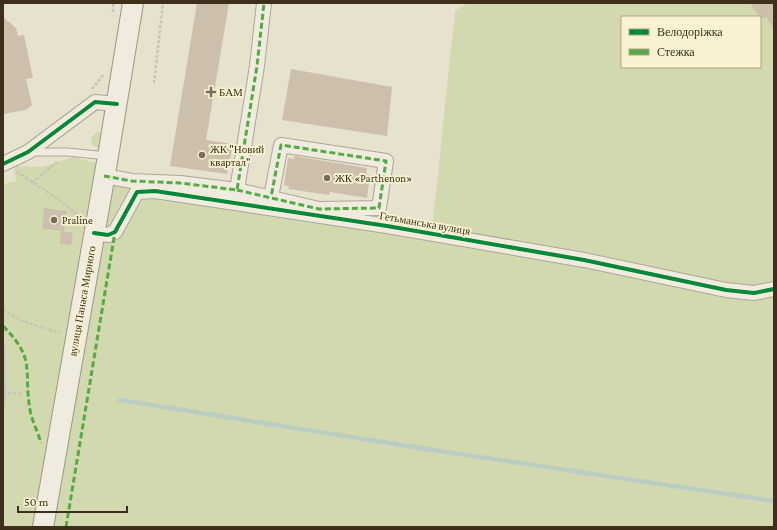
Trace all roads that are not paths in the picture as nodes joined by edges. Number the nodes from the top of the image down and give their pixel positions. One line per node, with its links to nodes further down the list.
1 (132, 3): 3 (main road, вулиця Панаса Мирного)
2 (264, 3): 8 (street)
3 (117, 104): 4 (street); 5 (main road, вулиця Панаса Мирного)
4 (28, 152): 5 (lane); 6 (street)
5 (108, 156): 7 (main road, вулиця Панаса Мирного)
6 (7, 162)
7 (104, 176): 8 (street); 10 (main road, вулиця Панаса Мирного)
8 (237, 190): 9 (street)
9 (271, 198): 9 (street)
10 (87, 229): 11 (street, Гетьманська вулиця); 12 (main road, вулиця Панаса Мирного)
11 (774, 289)
12 (43, 527)

